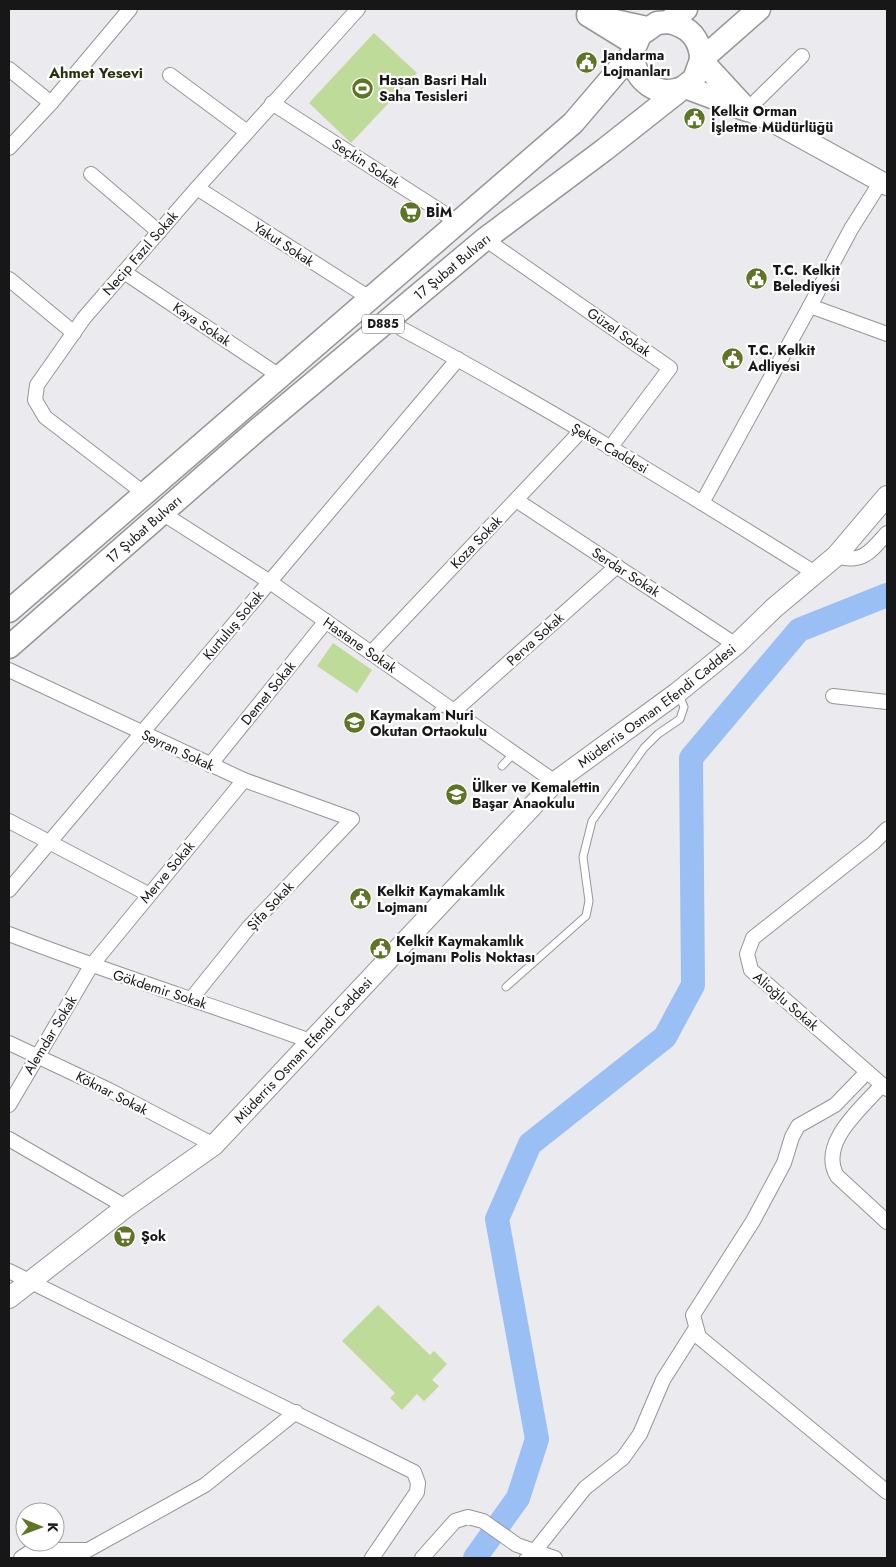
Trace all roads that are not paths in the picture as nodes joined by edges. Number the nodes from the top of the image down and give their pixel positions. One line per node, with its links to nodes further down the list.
1 (130, 9): 12 (street)
2 (358, 9): 13 (street, Necip Fazıl Sokak)
3 (686, 9): 6 (highway, 17 Şubat Bulvarı / D885)
4 (759, 9): 8 (highway, 17 Şubat Bulvarı / D885)
5 (587, 11): 6 (highway)
6 (646, 37): 8 (highway); 11 (highway); 20 (highway, 17 Şubat Bulvarı / D885)
7 (802, 56): 14 (street)
8 (702, 60): 11 (highway, 17 Şubat Bulvarı / D885); 14 (highway)
9 (9, 69): 12 (street)
10 (170, 74): 15 (street)
11 (685, 87): 14 (highway); 22 (highway, 17 Şubat Bulvarı / D885)
12 (50, 103): 16 (street)
13 (272, 104): 15 (street, Necip Fazıl Sokak); 20 (street, Seçkin Sokak)
14 (747, 110): 18 (main road)
15 (246, 132): 19 (street, Necip Fazıl Sokak)
16 (9, 148)
17 (91, 174): 21 (street)
18 (884, 184): 26 (street)
19 (197, 188): 21 (street, Necip Fazıl Sokak); 25 (street, Yakut Sokak)
20 (459, 223): 25 (highway, 17 Şubat Bulvarı / D885)
21 (159, 232): 23 (street, Necip Fazıl Sokak)
22 (485, 239): 33 (street, Güzel Sokak); 38 (highway, 17 Şubat Bulvarı / D885)
23 (124, 272): 28 (street, Necip Fazıl Sokak); 31 (street, Kaya Sokak)
24 (9, 279): 28 (street)
25 (371, 299): 31 (highway, 17 Şubat Bulvarı / D885)
26 (810, 306): 29 (street); 37 (street)
27 (402, 329): 30 (street, Şeker Caddesi)
28 (74, 333): 34 (street, Necip Fazıl Sokak)
29 (887, 334)
30 (458, 359): 32 (street, Şeker Caddesi); 43 (street, Kurtuluş Sokak)
31 (281, 377): 34 (highway, 17 Şubat Bulvarı / D885)
32 (581, 431): 33 (street, Şeker Caddesi); 36 (street, Koza Sokak)
33 (610, 448): 37 (street, Şeker Caddesi)
34 (145, 494): 44 (highway, 17 Şubat Bulvarı / D885)
35 (887, 496): 40 (main road, Müderris Osman Efendi Caddesi)
36 (516, 500): 41 (street, Serdar Sokak); 48 (street, Koza Sokak)
37 (702, 503): 42 (street, Şeker Caddesi)
38 (162, 513): 43 (street, Hastane Sokak); 47 (highway, 17 Şubat Bulvarı / D885)
39 (887, 534): 40 (street)
40 (836, 556): 42 (main road, Müderris Osman Efendi Caddesi)
41 (617, 566): 46 (street, Serdar Sokak); 53 (street, Perva Sokak)
42 (814, 573): 46 (main road, Müderris Osman Efendi Caddesi)
43 (270, 582): 45 (street, Hastane Sokak); 54 (street, Kurtuluş Sokak)
44 (9, 611)
45 (326, 621): 48 (street, Hastane Sokak); 56 (street, Demet Sokak)
46 (736, 645): 50 (main road, Müderris Osman Efendi Caddesi)
47 (9, 647)
48 (371, 653): 53 (street, Hastane Sokak)
49 (9, 670): 54 (street, Seyran Sokak)
50 (677, 693): 59 (main road, Müderris Osman Efendi Caddesi); 68 (lane)
51 (833, 696): 52 (street)
52 (887, 702)
53 (444, 710): 55 (street, Hastane Sokak)
54 (142, 733): 56 (street, Seyran Sokak); 63 (street, Kurtuluş Sokak)
55 (515, 752): 57 (lane); 59 (street, Hastane Sokak)
56 (210, 765): 58 (street, Seyran Sokak)
57 (502, 766)
58 (244, 780): 60 (street, Seyran Sokak); 65 (street, Merve Sokak)
59 (555, 782): 70 (main road, Müderris Osman Efendi Caddesi)
60 (352, 819): 69 (street, Şifa Sokak)
61 (9, 821): 63 (street)
62 (887, 829): 73 (street, Alioğlu Sokak)
63 (49, 844): 64 (street, Kurtuluş Sokak); 65 (street)
64 (9, 890)
65 (148, 894): 67 (street, Merve Sokak)
66 (9, 934): 67 (street, Gökdemir Sokak)
67 (91, 966): 69 (street, Gökdemir Sokak); 72 (street, Alemdar Sokak)
68 (506, 987)
69 (192, 998): 70 (street, Gökdemir Sokak)
70 (313, 1042): 77 (main road, Müderris Osman Efendi Caddesi)
71 (9, 1043): 72 (street, Köknar Sokak)
72 (38, 1056): 75 (street, Alemdar Sokak); 77 (street, Köknar Sokak)
73 (867, 1072): 74 (street, Alioğlu Sokak); 83 (street)
74 (885, 1087): 79 (street)
75 (9, 1105)
76 (9, 1139): 78 (street)
77 (214, 1145): 78 (main road, Müderris Osman Efendi Caddesi)
78 (126, 1207): 81 (main road, Müderris Osman Efendi Caddesi)
79 (887, 1222)
80 (9, 1271): 81 (street)
81 (32, 1282): 82 (main road, Müderris Osman Efendi Caddesi); 84 (street)
82 (9, 1298)
83 (696, 1328): 85 (street); 86 (street)
84 (296, 1412): 87 (street); 88 (street)
85 (887, 1492)
86 (529, 1555): 89 (street); 90 (street)
87 (21, 1558)
88 (372, 1558)
89 (422, 1558)
90 (555, 1558)

